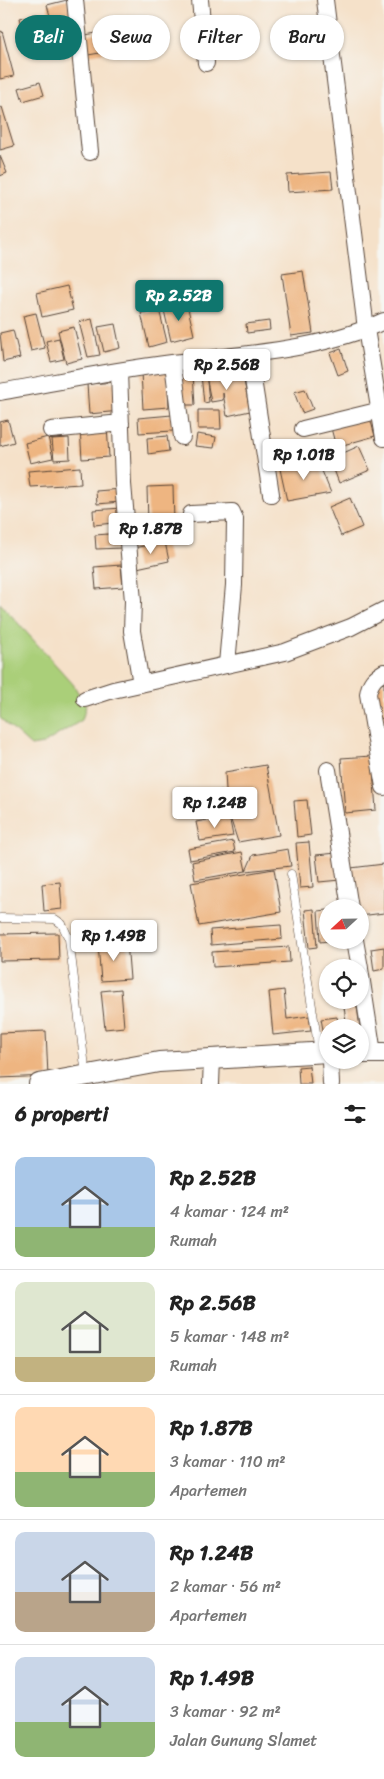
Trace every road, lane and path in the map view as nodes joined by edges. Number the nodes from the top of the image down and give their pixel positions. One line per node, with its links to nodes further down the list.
1 (74, 0): 5 (street)
2 (200, 0): 4 (street)
3 (325, 0): 7 (street)
4 (206, 63)
5 (90, 152)
6 (384, 320): 7 (street)
7 (366, 329): 8 (street); 12 (street)
8 (249, 354): 9 (street); 18 (street)
9 (173, 362): 10 (street); 16 (street)
10 (119, 371): 11 (street); 13 (street)
11 (0, 392)
12 (381, 410): 15 (street); 17 (street)
13 (121, 423): 14 (street); 23 (street)
14 (51, 430)
15 (303, 430)
16 (182, 437)
17 (384, 438)
18 (271, 494)
19 (191, 514): 21 (street)
20 (384, 610): 21 (street)
21 (227, 664): 23 (street)
22 (384, 672): 26 (street)
23 (141, 684): 24 (street)
24 (85, 700)
25 (328, 770): 28 (street)
26 (384, 787)
27 (291, 874): 31 (lane)
28 (349, 899)
29 (0, 918): 36 (lane)
30 (366, 1009): 32 (street)
31 (319, 1019)
32 (372, 1053)
33 (319, 1055): 34 (street)
34 (212, 1058): 36 (street); 38 (street)
35 (328, 1069): 39 (street)
36 (86, 1074): 37 (street)
37 (39, 1084)
38 (211, 1084)
39 (331, 1084)

